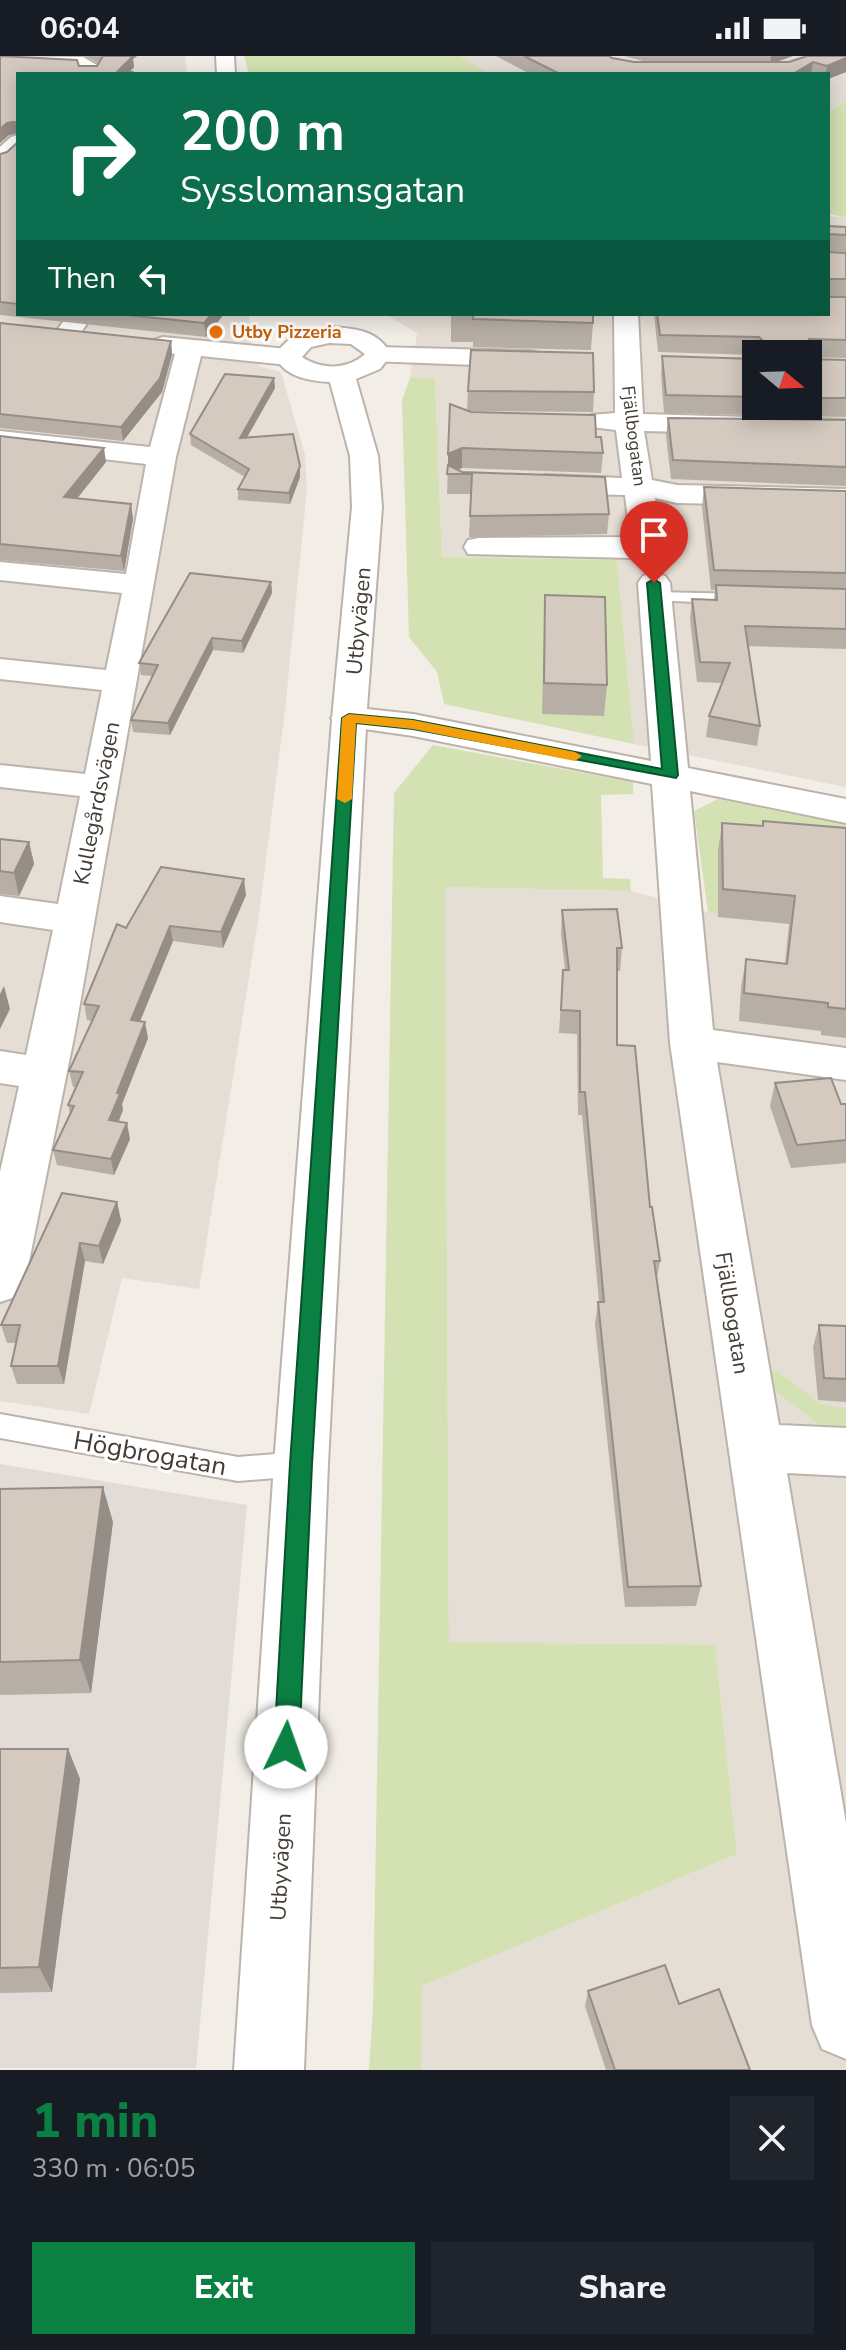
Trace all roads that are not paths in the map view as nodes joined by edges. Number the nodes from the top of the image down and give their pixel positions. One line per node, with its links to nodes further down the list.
1 (0, 58): 2 (street)
2 (90, 72)
3 (16, 143): 4 (street)
4 (0, 158)
5 (626, 316): 15 (street, Fjällbogatan)
6 (74, 324): 7 (street); 8 (street)
7 (40, 330)
8 (97, 338)
9 (144, 343): 11 (street)
10 (341, 344): 12 (street); 12 (street); 13 (street); 32 (street, Utbyvägen)
11 (190, 348): 12 (street); 21 (street, Kullegårdsvägen)
12 (288, 357)
13 (553, 360)
14 (597, 361): 15 (street)
15 (626, 362): 16 (street); 18 (street, Fjällbogatan)
16 (655, 363)
17 (582, 421): 18 (street)
18 (629, 422): 19 (street); 23 (street, Fjällbogatan)
19 (846, 428)
20 (0, 439): 21 (street)
21 (162, 457): 28 (street, Kullegårdsvägen)
22 (522, 483): 23 (street)
23 (641, 487): 24 (street); 27 (street, Fjällbogatan)
24 (846, 498)
25 (479, 547): 27 (street)
26 (0, 571): 28 (street)
27 (647, 576): 29 (lane); 33 (street, Fjällbogatan)
28 (140, 585): 31 (street, Kullegårdsvägen)
29 (761, 599)
30 (0, 669): 31 (street)
31 (119, 682): 35 (street, Kullegårdsvägen)
32 (349, 718): 33 (street); 47 (street, Utbyvägen)
33 (670, 775): 36 (street); 39 (street, Fjällbogatan)
34 (0, 776): 35 (street)
35 (99, 787): 38 (street, Kullegårdsvägen)
36 (846, 811)
37 (0, 909): 38 (street)
38 (74, 920): 42 (street, Kullegårdsvägen)
39 (692, 1043): 40 (street); 45 (street, Fjällbogatan)
40 (846, 1064)
41 (0, 1067): 42 (street)
42 (44, 1073): 43 (street, Kullegårdsvägen)
43 (2, 1266)
44 (0, 1426): 47 (lane, Högbrogatan)
45 (754, 1448): 46 (street); 48 (street, Fjällbogatan)
46 (846, 1452)
47 (301, 1464): 49 (street, Utbyvägen)
48 (846, 2025)
49 (269, 2070)

